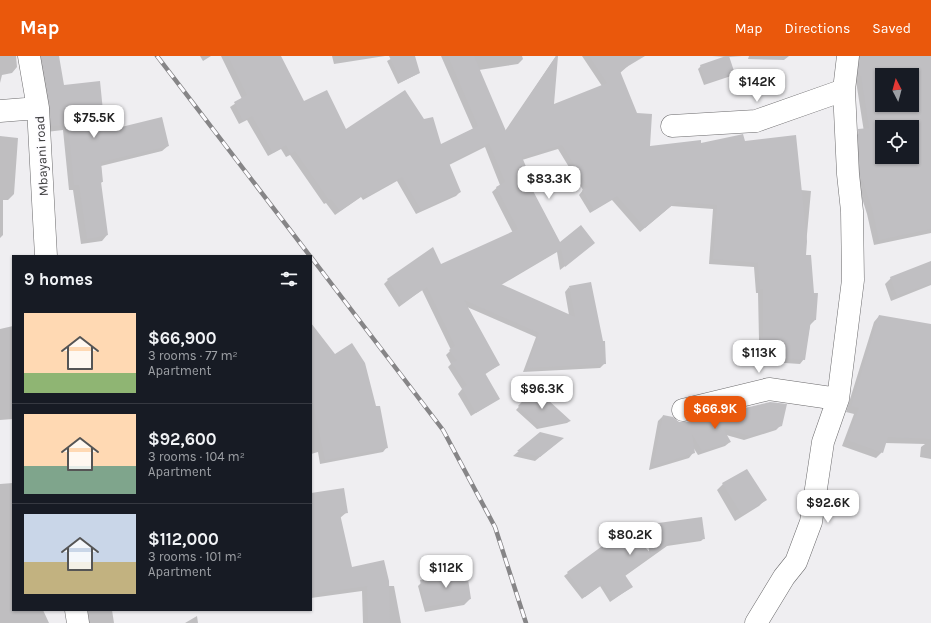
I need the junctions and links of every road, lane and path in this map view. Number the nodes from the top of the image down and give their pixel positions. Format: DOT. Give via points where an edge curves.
graph roads {
  1 [pos="29,56"];
  2 [pos="848,56"];
  3 [pos="844,90"];
  4 [pos="38,108"];
  5 [pos="0,111"];
  6 [pos="672,126"];
  7 [pos="46,255"];
  8 [pos="838,399"];
  9 [pos="684,410"];
  10 [pos="76,611"];
  11 [pos="78,623"];
  12 [pos="756,623"];
  1 -- 4 [label="street, Mbayani road"];
  2 -- 3 [label="street"];
  3 -- 6 [label="street" via="756,121"];
  3 -- 8 [label="street" via="852,210 853,280"];
  4 -- 5 [label="street"];
  4 -- 7 [label="street, Mbayani road"];
  8 -- 9 [label="street" via="768,389"];
  8 -- 12 [label="street" via="823,442 811,522 796,562"];
  10 -- 11 [label="street"];
}
